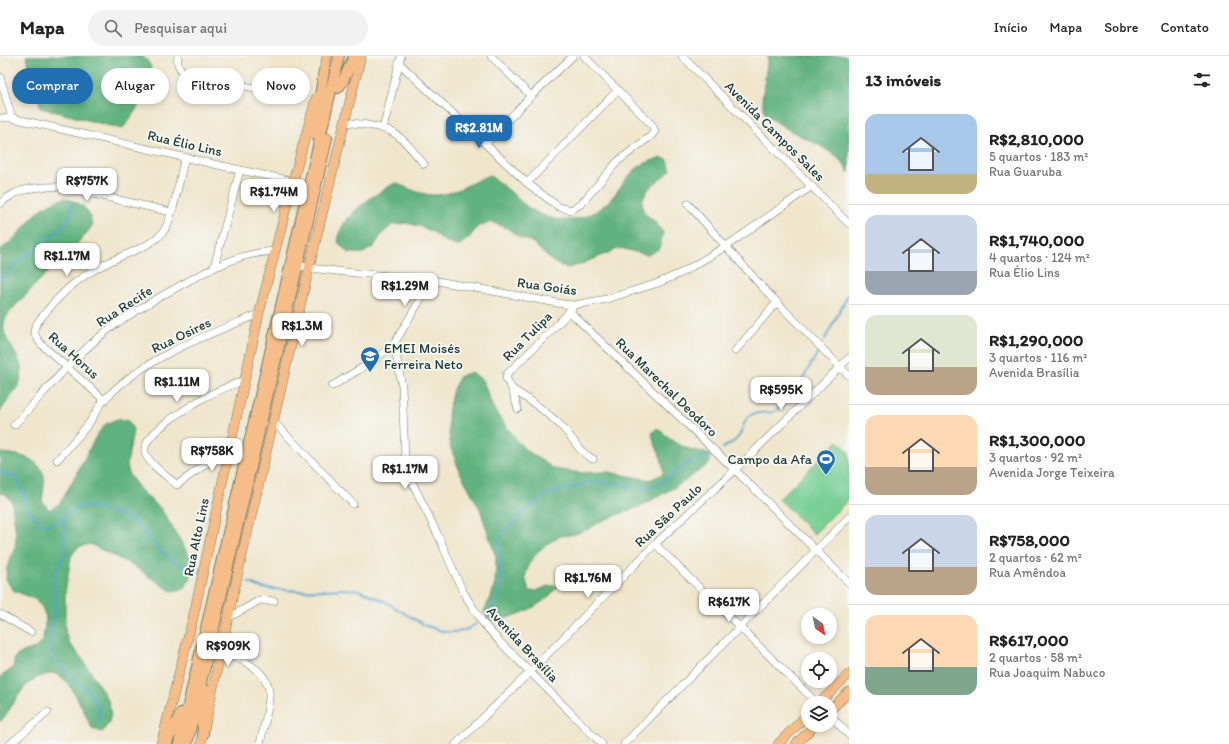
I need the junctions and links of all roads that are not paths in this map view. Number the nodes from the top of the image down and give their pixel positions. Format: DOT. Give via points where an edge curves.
graph roads {
  1 [pos="178,56"];
  2 [pos="327,56"];
  3 [pos="339,56"];
  4 [pos="346,56"];
  5 [pos="354,56"];
  6 [pos="361,56"];
  7 [pos="491,56"];
  8 [pos="573,56"];
  9 [pos="584,56"];
  10 [pos="682,56"];
  11 [pos="400,60"];
  12 [pos="324,71"];
  13 [pos="0,77"];
  14 [pos="252,88"];
  15 [pos="338,88"];
  16 [pos="618,90"];
  17 [pos="531,96"];
  18 [pos="0,118"];
  19 [pos="12,118"];
  20 [pos="345,122"];
  21 [pos="383,129"];
  22 [pos="486,143"];
  23 [pos="185,157"];
  24 [pos="424,164"];
  25 [pos="240,170"];
  26 [pos="311,174"];
  27 [pos="293,181"];
  28 [pos="528,183"];
  29 [pos="812,186"];
  30 [pos="0,204"];
  31 [pos="688,204"];
  32 [pos="171,212"];
  33 [pos="849,224"];
  34 [pos="725,247"];
  35 [pos="275,251"];
  36 [pos="298,265"];
  37 [pos="214,267"];
  38 [pos="309,268"];
  39 [pos="432,280"];
  40 [pos="777,302"];
  41 [pos="572,308"];
  42 [pos="259,314"];
  43 [pos="394,344"];
  44 [pos="735,351"];
  45 [pos="849,358"];
  46 [pos="840,367"];
  47 [pos="67,368"];
  48 [pos="849,376"];
  49 [pos="244,380"];
  50 [pos="332,386"];
  51 [pos="512,389"];
  52 [pos="104,400"];
  53 [pos="518,409"];
  54 [pos="274,422"];
  55 [pos="14,425"];
  56 [pos="231,441"];
  57 [pos="593,459"];
  58 [pos="57,460"];
  59 [pos="735,470"];
  60 [pos="353,504"];
  61 [pos="849,517"];
  62 [pos="655,544"];
  63 [pos="816,549"];
  64 [pos="849,583"];
  65 [pos="274,601"];
  66 [pos="0,614"];
  67 [pos="228,618"];
  68 [pos="740,626"];
  69 [pos="31,632"];
  70 [pos="210,643"];
  71 [pos="221,651"];
  72 [pos="530,672"];
  73 [pos="849,674"];
  74 [pos="849,692"];
  75 [pos="811,696"];
  76 [pos="825,696"];
  77 [pos="189,699"];
  78 [pos="837,703"];
  79 [pos="48,712"];
  80 [pos="801,721"];
  81 [pos="837,723"];
  82 [pos="808,732"];
  83 [pos="849,735"];
  84 [pos="202,739"];
  85 [pos="10,744"];
  86 [pos="161,744"];
  87 [pos="166,744"];
  88 [pos="179,744"];
  89 [pos="187,744"];
  90 [pos="260,744"];
  91 [pos="456,744"];
  92 [pos="602,744"];
  93 [pos="624,744"];
  94 [pos="778,744"];
  95 [pos="796,744"];
  1 -- 14 [label="street" via="181,70 189,74"];
  2 -- 12 [label="main road"];
  3 -- 26 [label="highway"];
  4 -- 15 [label="highway"];
  5 -- 15 [label="highway"];
  6 -- 20 [label="main road"];
  7 -- 17 [label="street"];
  8 -- 17 [label="street"];
  9 -- 16 [label="street"];
  10 -- 29 [label="street, Avenida Campos Sales"];
  11 -- 21 [label="street"];
  11 -- 22 [label="street"];
  12 -- 26 [label="highway" via="310,160"];
  12 -- 27 [label="main road"];
  13 -- 19 [label="street"];
  15 -- 36 [label="highway"];
  16 -- 28 [label="street"];
  16 -- 28 [label="street" via="654,129 651,136 615,164 581,204 571,210 560,207"];
  17 -- 22 [label="street"];
  18 -- 19 [label="street, Rua Élio Lins"];
  19 -- 23 [label="street, Rua Élio Lins"];
  20 -- 21 [label="street"];
  20 -- 38 [label="main road"];
  21 -- 24 [label="street" via="400,138"];
  22 -- 28 [label="street"];
  23 -- 25 [label="street, Rua Élio Lins"];
  23 -- 32 [label="street, Rua Horus"];
  25 -- 27 [label="street, Rua Élio Lins"];
  25 -- 37 [label="street"];
  26 -- 77 [label="highway"];
  27 -- 35 [label="main road"];
  29 -- 33 [label="street, Avenida Campos Sales"];
  29 -- 34 [label="street, Rua Goiás"];
  30 -- 32 [label="street" via="13,194 46,186 63,187"];
  31 -- 34 [label="street"];
  32 -- 47 [label="street, Rua Horus" via="166,227 155,239 84,276 56,300 37,324 34,330 35,337"];
  34 -- 40 [label="street"];
  34 -- 41 [label="street, Rua Goiás" via="681,273 658,283"];
  35 -- 37 [label="street, Rua Recife" via="256,253"];
  35 -- 42 [label="main road, Rua Alto Lins"];
  36 -- 38 [label="street, Rua Goiás"];
  36 -- 70 [label="highway"];
  37 -- 47 [label="street, Rua Recife" via="119,321"];
  38 -- 39 [label="street, Rua Goiás"];
  38 -- 54 [label="main road"];
  39 -- 41 [label="street, Rua Goiás"];
  39 -- 43 [label="street"];
  40 -- 44 [label="street"];
  40 -- 46 [label="street"];
  41 -- 51 [label="street, Rua Tulipa" via="507,374 506,378"];
  41 -- 59 [label="street, Rua Marechal Deodoro"];
  42 -- 49 [label="main road, Rua Alto Lins"];
  42 -- 52 [label="street, Rua Osires" via="198,339 148,365 128,378"];
  43 -- 50 [label="street" via="373,361"];
  43 -- 72 [label="street, Avenida Brasília" via="402,386 407,466 412,482 463,592 481,620"];
  45 -- 46 [label="street, Rua São Paulo"];
  46 -- 48 [label="street"];
  46 -- 59 [label="street, Rua São Paulo"];
  47 -- 52 [label="street, Rua Horus"];
  47 -- 55 [label="street, Rua Recife"];
  49 -- 56 [label="main road, Rua Alto Lins"];
  49 -- 56 [label="street" via="208,396 174,417 148,439 144,450 148,459 176,485 221,453"];
  51 -- 53 [label="street, Rua Tulipa"];
  51 -- 57 [label="street" via="560,425 584,454"];
  52 -- 58 [label="street, Rua Osires" via="77,439"];
  54 -- 60 [label="street"];
  54 -- 67 [label="main road"];
  56 -- 86 [label="main road, Rua Alto Lins" via="193,618"];
  59 -- 62 [label="street, Rua São Paulo"];
  59 -- 63 [label="street, Rua Marechal Deodoro"];
  61 -- 63 [label="street"];
  62 -- 68 [label="street"];
  62 -- 72 [label="street, Rua São Paulo"];
  63 -- 64 [label="street, Rua Marechal Deodoro"];
  63 -- 68 [label="street"];
  65 -- 67 [label="street" via="260,600"];
  66 -- 69 [label="street"];
  67 -- 71 [label="main road"];
  68 -- 75 [label="street"];
  68 -- 93 [label="street"];
  70 -- 84 [label="highway"];
  70 -- 89 [label="highway"];
  71 -- 84 [label="main road"];
  71 -- 90 [label="street" via="252,666 267,684 269,698"];
  72 -- 91 [label="street, Rua São Paulo"];
  72 -- 92 [label="street, Avenida Brasília"];
  73 -- 76 [label="main road"];
  74 -- 78 [label="main road"];
  77 -- 87 [label="highway"];
  77 -- 88 [label="highway"];
  79 -- 85 [label="street"];
  80 -- 94 [label="main road"];
  81 -- 83 [label="street"];
  82 -- 95 [label="main road"];
}
